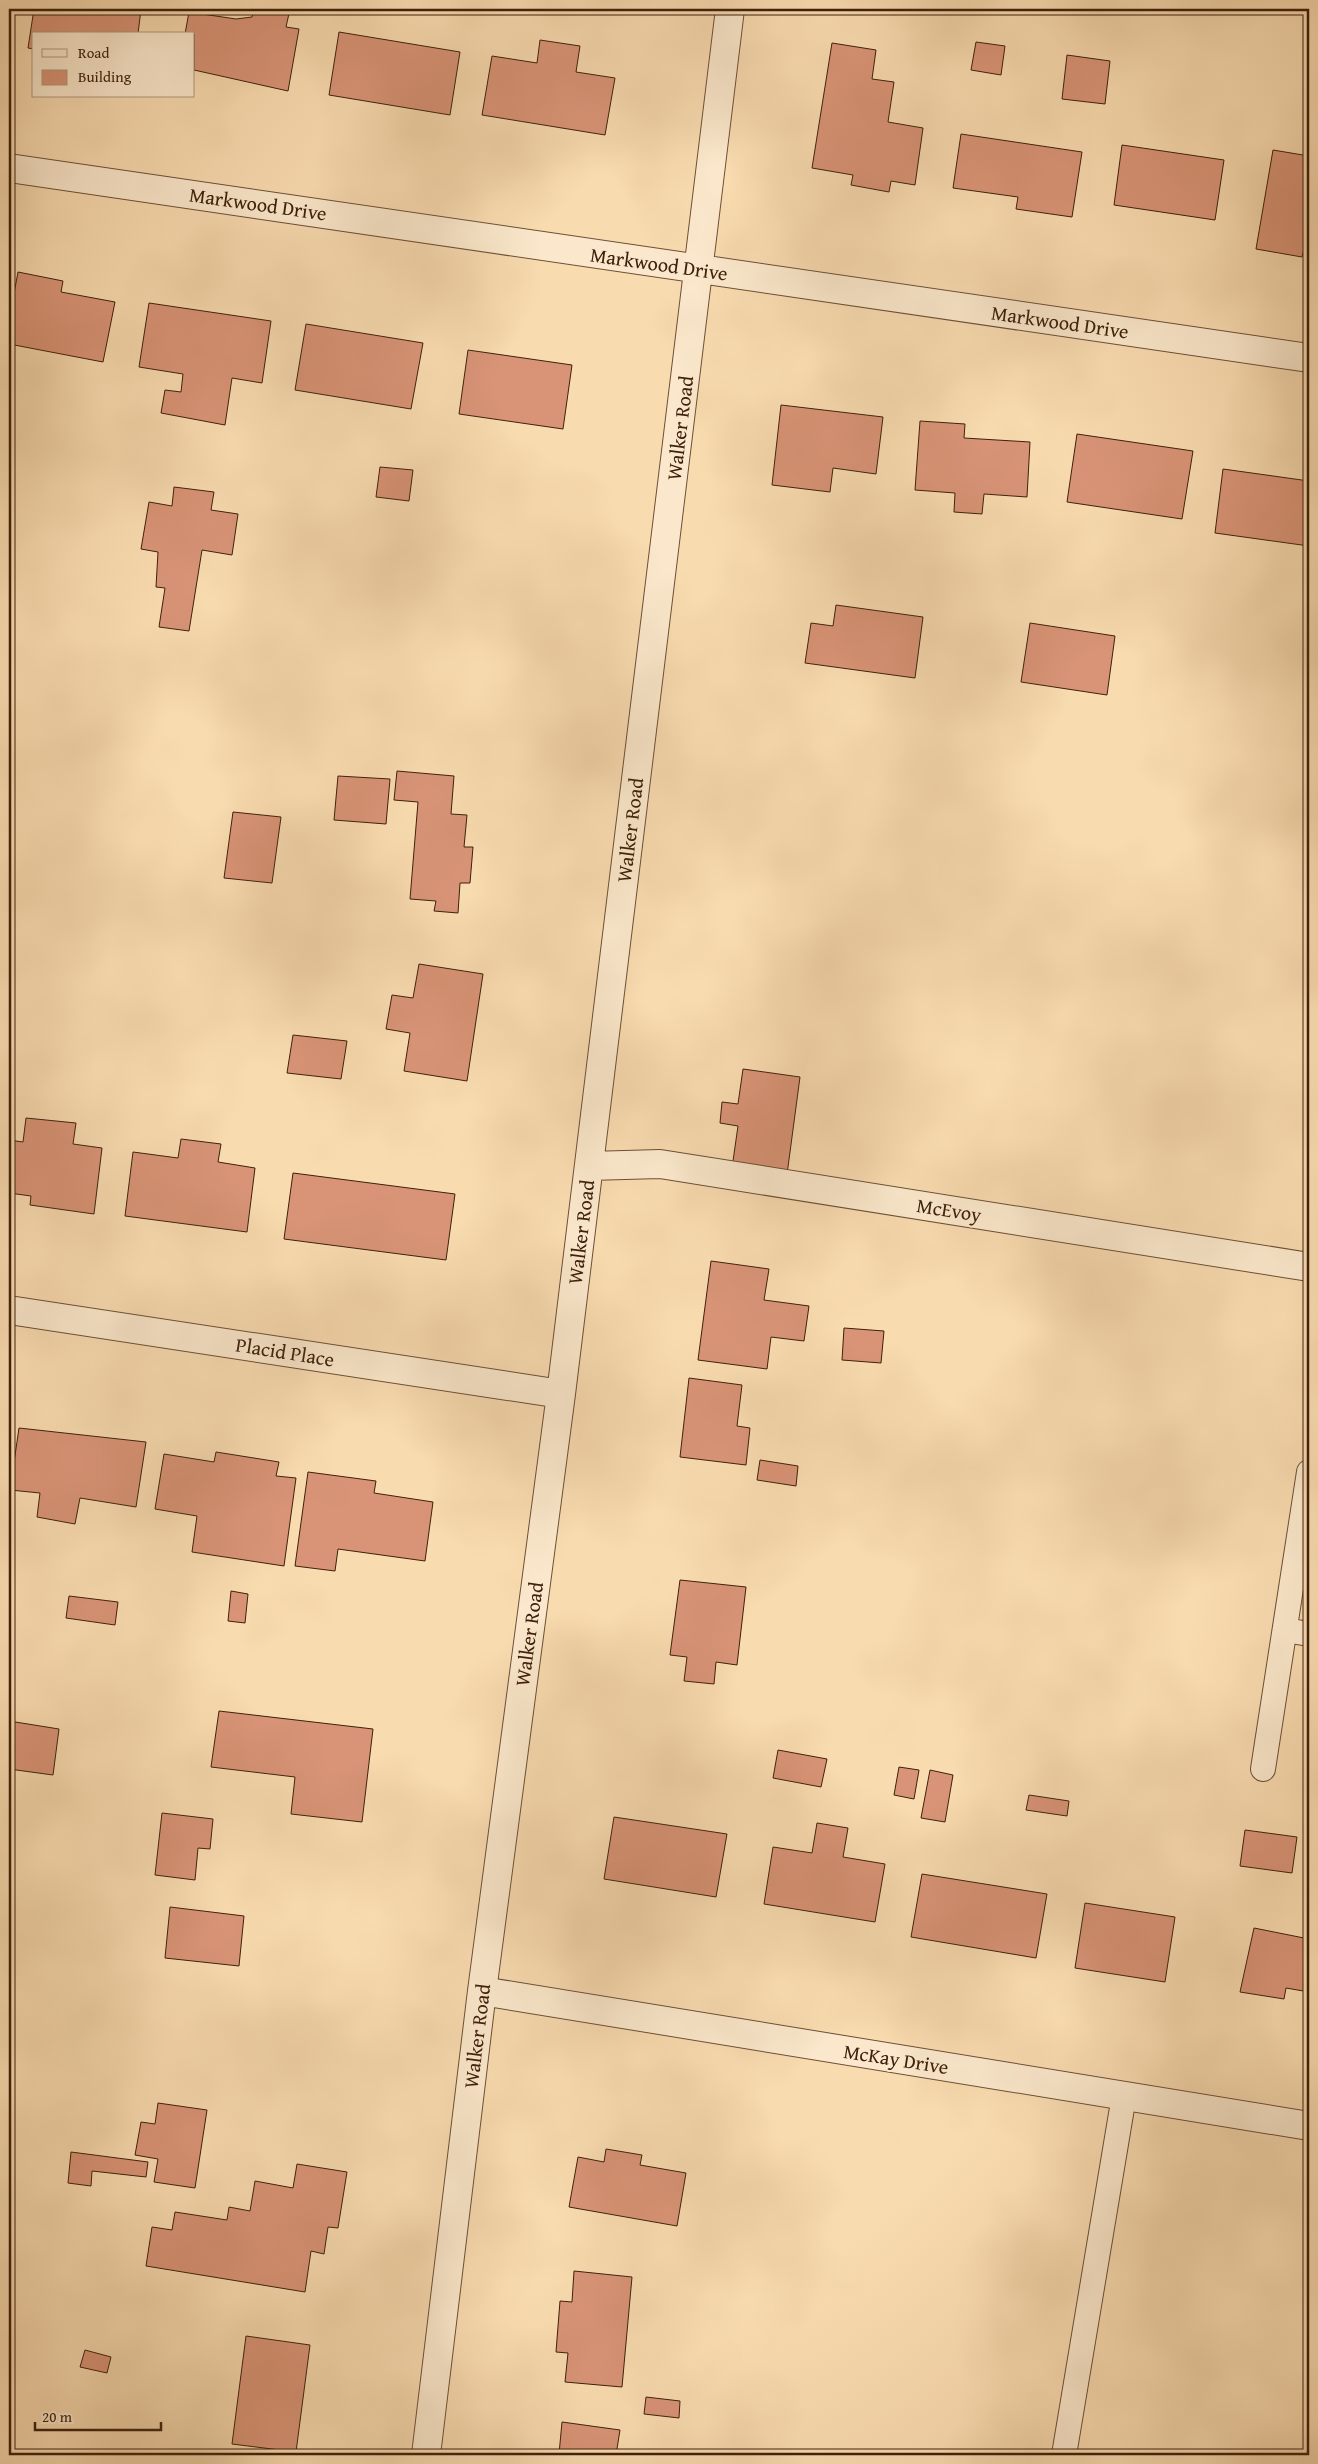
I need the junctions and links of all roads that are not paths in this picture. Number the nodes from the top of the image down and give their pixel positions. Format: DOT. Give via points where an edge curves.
graph roads {
  1 [pos="730,9"];
  2 [pos="9,168"];
  3 [pos="699,270"];
  4 [pos="1309,358"];
  5 [pos="589,1166"];
  6 [pos="1309,1267"];
  7 [pos="9,1310"];
  8 [pos="561,1394"];
  9 [pos="1309,1472"];
  10 [pos="1285,1630"];
  11 [pos="1309,1634"];
  12 [pos="1264,1769"];
  13 [pos="482,1991"];
  14 [pos="1124,2096"];
  15 [pos="1309,2126"];
  16 [pos="426,2455"];
  17 [pos="1064,2455"];
  1 -- 3 [label="street, Walker Road"];
  2 -- 3 [label="street, Markwood Drive"];
  3 -- 4 [label="street, Markwood Drive"];
  3 -- 5 [label="street, Walker Road"];
  5 -- 6 [label="street, McEvoy" via="660,1164"];
  5 -- 8 [label="street, Walker Road"];
  7 -- 8 [label="street, Placid Place"];
  8 -- 13 [label="street, Walker Road"];
  9 -- 10 [label="lane"];
  10 -- 11 [label="lane"];
  10 -- 12 [label="lane"];
  13 -- 14 [label="street, McKay Drive"];
  13 -- 16 [label="street, Walker Road"];
  14 -- 15 [label="street, McKay Drive"];
  14 -- 17 [label="lane"];
}
